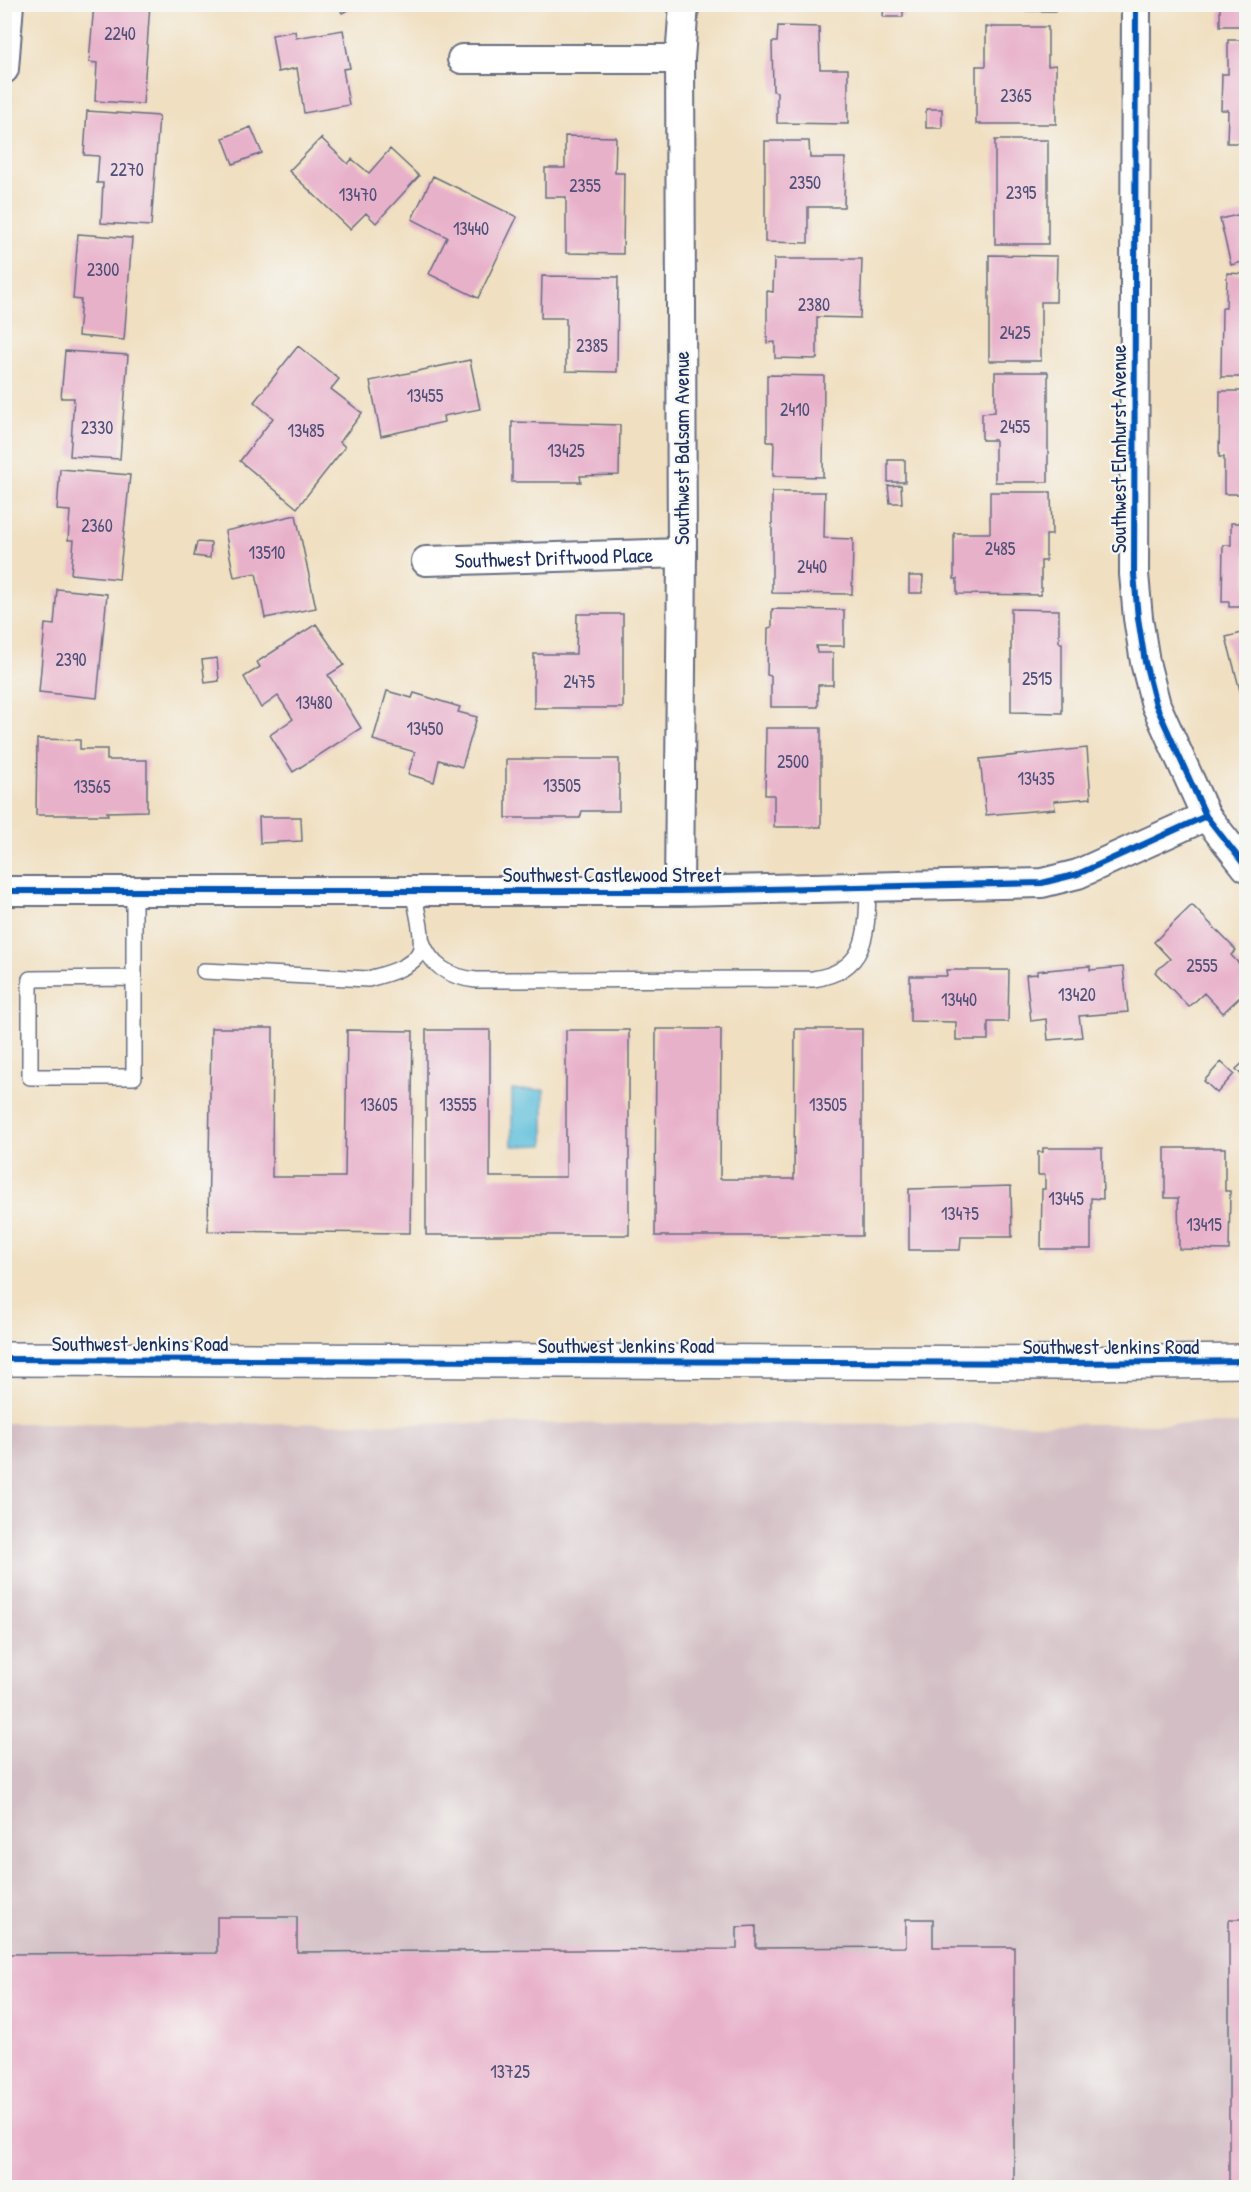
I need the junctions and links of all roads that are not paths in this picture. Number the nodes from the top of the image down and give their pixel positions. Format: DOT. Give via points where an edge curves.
graph roads {
  1 [pos="9,4"];
  2 [pos="684,4"];
  3 [pos="1136,4"];
  4 [pos="462,59"];
  5 [pos="680,59"];
  6 [pos="4,69"];
  7 [pos="682,553"];
  8 [pos="426,561"];
  9 [pos="1206,816"];
  10 [pos="1246,867"];
  11 [pos="868,886"];
  12 [pos="413,890"];
  13 [pos="4,891"];
  14 [pos="135,891"];
  15 [pos="679,891"];
  16 [pos="421,939"];
  17 [pos="204,971"];
  18 [pos="134,978"];
  19 [pos="4,1359"];
  20 [pos="1246,1361"];
  1 -- 6 [label="street"];
  2 -- 5 [label="street, Southwest Balsam Avenue"];
  3 -- 9 [label="street, Southwest Elmhurst Avenue" via="1137,618 1156,705"];
  4 -- 5 [label="street"];
  5 -- 7 [label="street, Southwest Balsam Avenue"];
  7 -- 8 [label="street, Southwest Driftwood Place"];
  7 -- 15 [label="street, Southwest Balsam Avenue"];
  9 -- 10 [label="street, Southwest Elmhurst Avenue"];
  9 -- 11 [label="street, Southwest Castlewood Street" via="1078,874 1042,883"];
  11 -- 15 [label="street, Southwest Castlewood Street"];
  11 -- 16 [label="lane" via="867,918 857,956 830,977 476,980 447,973 433,962"];
  12 -- 14 [label="street, Southwest Castlewood Street"];
  12 -- 15 [label="street, Southwest Castlewood Street"];
  12 -- 16 [label="lane"];
  13 -- 14 [label="street, Southwest Castlewood Street"];
  14 -- 18 [label="lane"];
  16 -- 17 [label="lane" via="420,951 411,962 368,979"];
  18 -- 18 [label="lane" via="135,1077 30,1077 30,979"];
  19 -- 20 [label="main road, Southwest Jenkins Road"];
}
